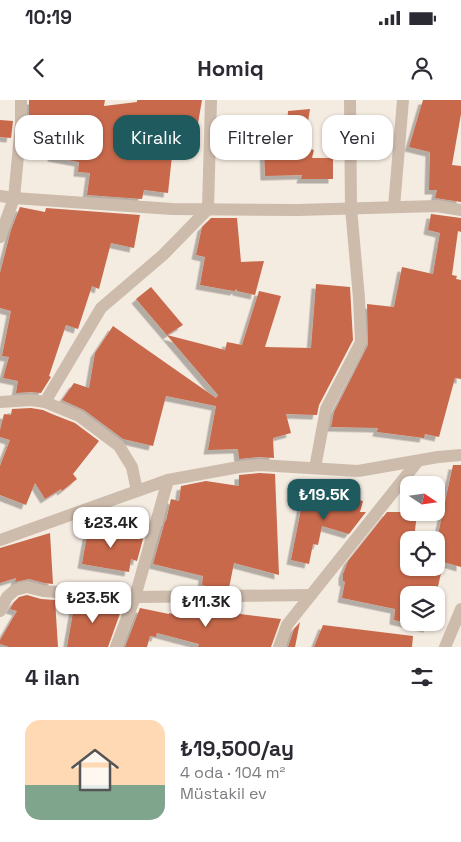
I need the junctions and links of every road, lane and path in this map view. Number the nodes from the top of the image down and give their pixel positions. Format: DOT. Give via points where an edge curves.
graph roads {
  1 [pos="21,100"];
  2 [pos="211,100"];
  3 [pos="350,100"];
  4 [pos="404,100"];
  5 [pos="0,196"];
  6 [pos="14,198"];
  7 [pos="394,207"];
  8 [pos="351,208"];
  9 [pos="208,209"];
  10 [pos="461,210"];
  11 [pos="0,237"];
  12 [pos="0,402"];
  13 [pos="45,402"];
  14 [pos="461,455"];
  15 [pos="418,461"];
  16 [pos="316,468"];
  17 [pos="168,480"];
  18 [pos="137,492"];
  19 [pos="0,540"];
  20 [pos="311,595"];
  21 [pos="135,597"];
  22 [pos="0,611"];
  23 [pos="460,612"];
  24 [pos="116,647"];
  25 [pos="279,647"];
  26 [pos="445,647"];
  1 -- 6 [label="street"];
  2 -- 9 [label="street"];
  3 -- 8 [label="street"];
  4 -- 7 [label="street"];
  5 -- 6 [label="street"];
  6 -- 9 [label="street"];
  6 -- 11 [label="street"];
  7 -- 8 [label="street"];
  7 -- 10 [label="street" via="437,206"];
  8 -- 9 [label="street"];
  8 -- 16 [label="street" via="361,342 326,409"];
  9 -- 13 [label="street" via="163,255 101,308"];
  12 -- 13 [label="street"];
  13 -- 18 [label="street" via="79,416 119,446 132,467"];
  14 -- 15 [label="street"];
  15 -- 16 [label="street" via="358,472"];
  15 -- 20 [label="street"];
  16 -- 17 [label="street" via="260,465"];
  17 -- 18 [label="street"];
  17 -- 21 [label="street"];
  18 -- 19 [label="street"];
  20 -- 21 [label="street"];
  20 -- 25 [label="street" via="287,625"];
  21 -- 22 [label="street" via="43,591 27,587 15,590 7,597"];
  21 -- 24 [label="street"];
  23 -- 26 [label="street"];
}
